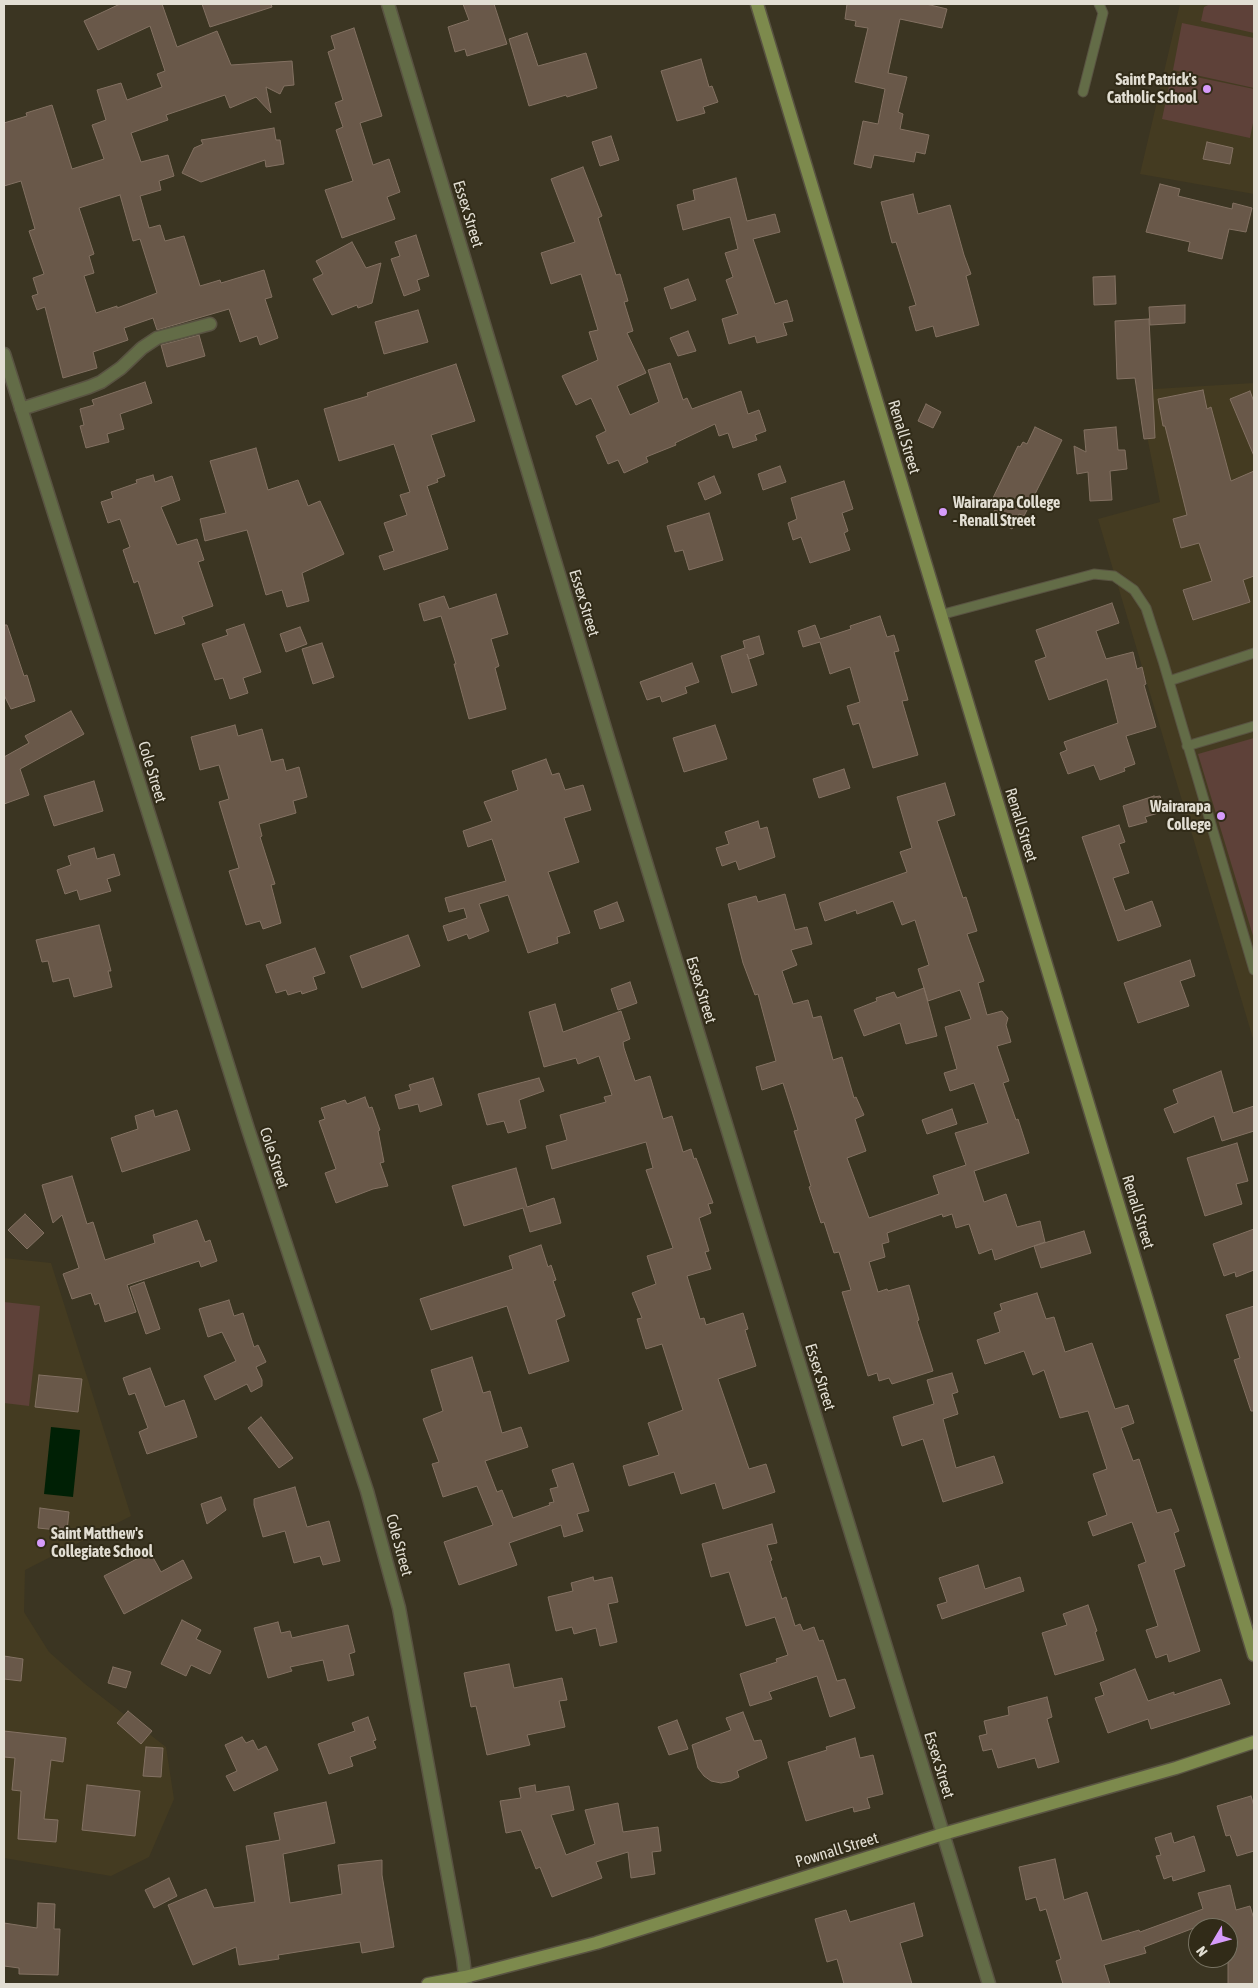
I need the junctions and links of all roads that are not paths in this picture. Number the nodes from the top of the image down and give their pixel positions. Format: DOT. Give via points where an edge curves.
graph roads {
  1 [pos="388,4"];
  2 [pos="757,4"];
  3 [pos="1099,4"];
  4 [pos="1083,92"];
  5 [pos="210,324"];
  6 [pos="4,354"];
  7 [pos="8,386"];
  8 [pos="21,409"];
  9 [pos="940,615"];
  10 [pos="1254,653"];
  11 [pos="1169,681"];
  12 [pos="1254,726"];
  13 [pos="1187,746"];
  14 [pos="1254,970"];
  15 [pos="1254,1655"];
  16 [pos="1254,1742"];
  17 [pos="943,1834"];
  18 [pos="466,1980"];
  19 [pos="428,1984"];
  20 [pos="988,1984"];
  1 -- 17 [label="street, Essex Street" via="610,746"];
  2 -- 9 [label="street, Renall Street"];
  3 -- 4 [label="lane" via="1103,13"];
  5 -- 8 [label="street" via="157,338 101,382"];
  6 -- 7 [label="street, Cole Street"];
  7 -- 8 [label="street, Cole Street"];
  8 -- 18 [label="street, Cole Street" via="245,1120 367,1491 399,1608"];
  9 -- 11 [label="lane" via="1088,575 1114,576 1134,590 1143,604"];
  9 -- 15 [label="street, Renall Street"];
  10 -- 11 [label="lane"];
  11 -- 13 [label="lane"];
  12 -- 13 [label="lane"];
  13 -- 14 [label="lane"];
  16 -- 17 [label="street, Pownall Street" via="1176,1768"];
  17 -- 18 [label="street, Pownall Street" via="596,1943"];
  17 -- 20 [label="street, Essex Street"];
  18 -- 19 [label="street, Pownall Street"];
}
